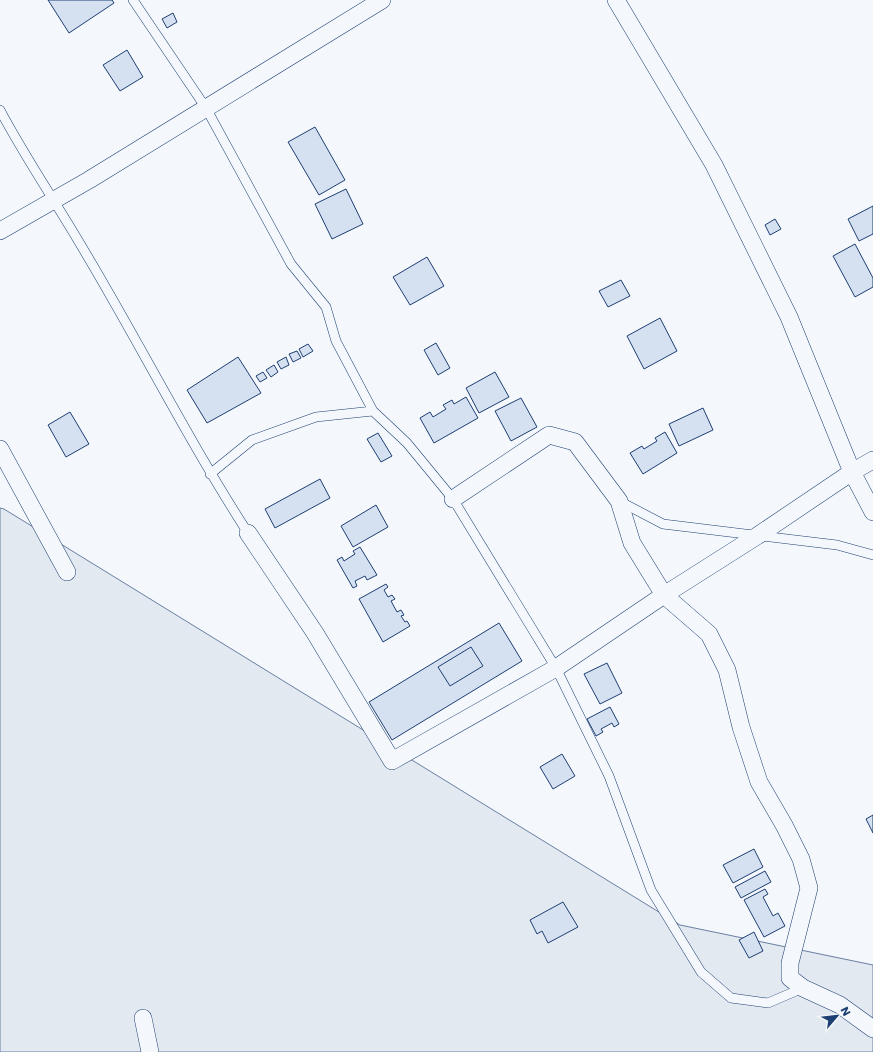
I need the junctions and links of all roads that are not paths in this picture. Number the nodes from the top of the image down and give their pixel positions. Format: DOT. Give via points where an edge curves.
graph roads {
  1 [pos="133,0"];
  2 [pos="382,0"];
  3 [pos="616,0"];
  4 [pos="206,108"];
  5 [pos="0,110"];
  6 [pos="53,200"];
  7 [pos="0,231"];
  8 [pos="373,410"];
  9 [pos="0,449"];
  10 [pos="873,460"];
  11 [pos="852,472"];
  12 [pos="210,474"];
  13 [pos="453,499"];
  14 [pos="619,501"];
  15 [pos="873,512"];
  16 [pos="248,533"];
  17 [pos="757,536"];
  18 [pos="873,555"];
  19 [pos="67,572"];
  20 [pos="664,595"];
  21 [pos="556,668"];
  22 [pos="803,988"];
  23 [pos="143,1018"];
  24 [pos="873,1028"];
  25 [pos="150,1052"];
  1 -- 4 [label="lane"];
  2 -- 4 [label="street"];
  3 -- 11 [label="street" via="714,165 789,317"];
  4 -- 6 [label="street"];
  4 -- 8 [label="lane" via="292,264 326,307 336,341"];
  5 -- 6 [label="lane"];
  6 -- 7 [label="street"];
  6 -- 12 [label="lane"];
  8 -- 12 [label="lane" via="316,417 252,440"];
  8 -- 13 [label="lane" via="407,444"];
  9 -- 19 [label="street"];
  10 -- 11 [label="street"];
  11 -- 15 [label="street"];
  11 -- 17 [label="street"];
  12 -- 16 [label="lane"];
  13 -- 14 [label="street" via="549,435 575,442"];
  13 -- 21 [label="lane"];
  14 -- 17 [label="lane" via="663,524"];
  14 -- 20 [label="street" via="632,543"];
  16 -- 21 [label="street" via="315,633 392,761"];
  17 -- 18 [label="lane" via="837,545"];
  17 -- 20 [label="street"];
  20 -- 21 [label="street"];
  20 -- 22 [label="street" via="709,634 727,670 758,782 801,859 809,888 790,963 790,978"];
  21 -- 22 [label="lane" via="609,776 651,890 701,972 731,998 768,1003"];
  22 -- 24 [label="street" via="840,1005"];
  23 -- 25 [label="street"];
}
